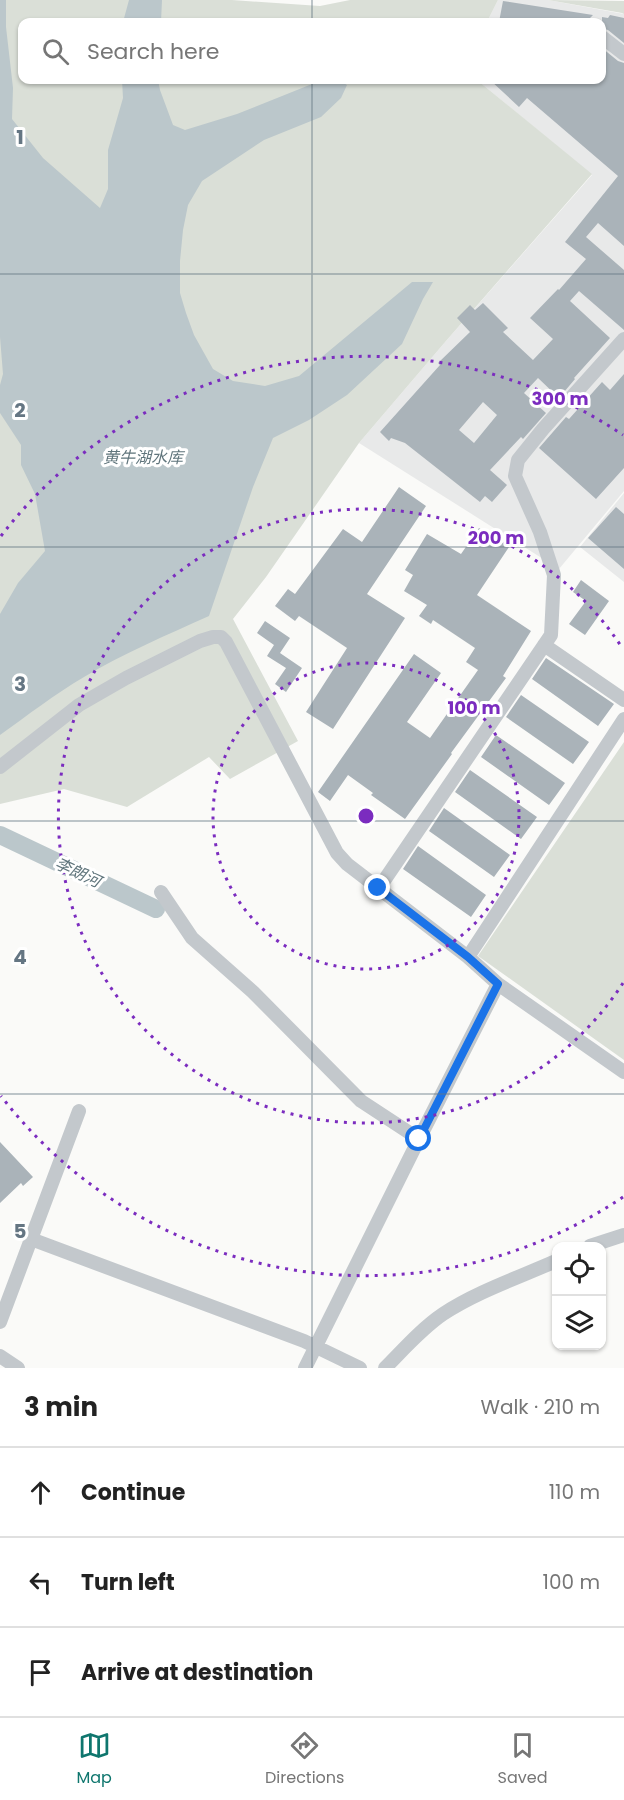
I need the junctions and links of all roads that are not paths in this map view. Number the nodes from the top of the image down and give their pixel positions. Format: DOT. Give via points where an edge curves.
graph roads {
  1 [pos="606,40"];
  2 [pos="624,54"];
  3 [pos="624,339"];
  4 [pos="544,645"];
  5 [pos="624,700"];
  6 [pos="624,719"];
  7 [pos="0,766"];
  8 [pos="378,888"];
  9 [pos="161,892"];
  10 [pos="468,957"];
  11 [pos="498,984"];
  12 [pos="624,1072"];
  13 [pos="79,1111"];
  14 [pos="419,1139"];
  15 [pos="624,1235"];
  16 [pos="31,1239"];
  17 [pos="602,1242"];
  18 [pos="552,1263"];
  19 [pos="0,1322"];
  20 [pos="317,1347"];
  21 [pos="0,1356"];
  22 [pos="18,1368"];
  23 [pos="305,1368"];
  24 [pos="360,1368"];
  25 [pos="385,1368"];
  1 -- 2 [label="street"];
  3 -- 4 [label="street" via="518,460 515,476 554,575 551,635"];
  4 -- 5 [label="street"];
  4 -- 8 [label="street"];
  6 -- 10 [label="street"];
  7 -- 8 [label="street" via="79,705 200,641 220,637 337,853"];
  8 -- 10 [label="street"];
  9 -- 14 [label="street" via="192,938 253,992 361,1101"];
  10 -- 11 [label="street"];
  11 -- 12 [label="street"];
  11 -- 14 [label="street"];
  13 -- 16 [label="street"];
  14 -- 20 [label="street"];
  15 -- 17 [label="street"];
  16 -- 19 [label="street"];
  16 -- 20 [label="street"];
  18 -- 25 [label="street" via="443,1315"];
  20 -- 23 [label="street"];
  20 -- 24 [label="street"];
  21 -- 22 [label="street"];
}
